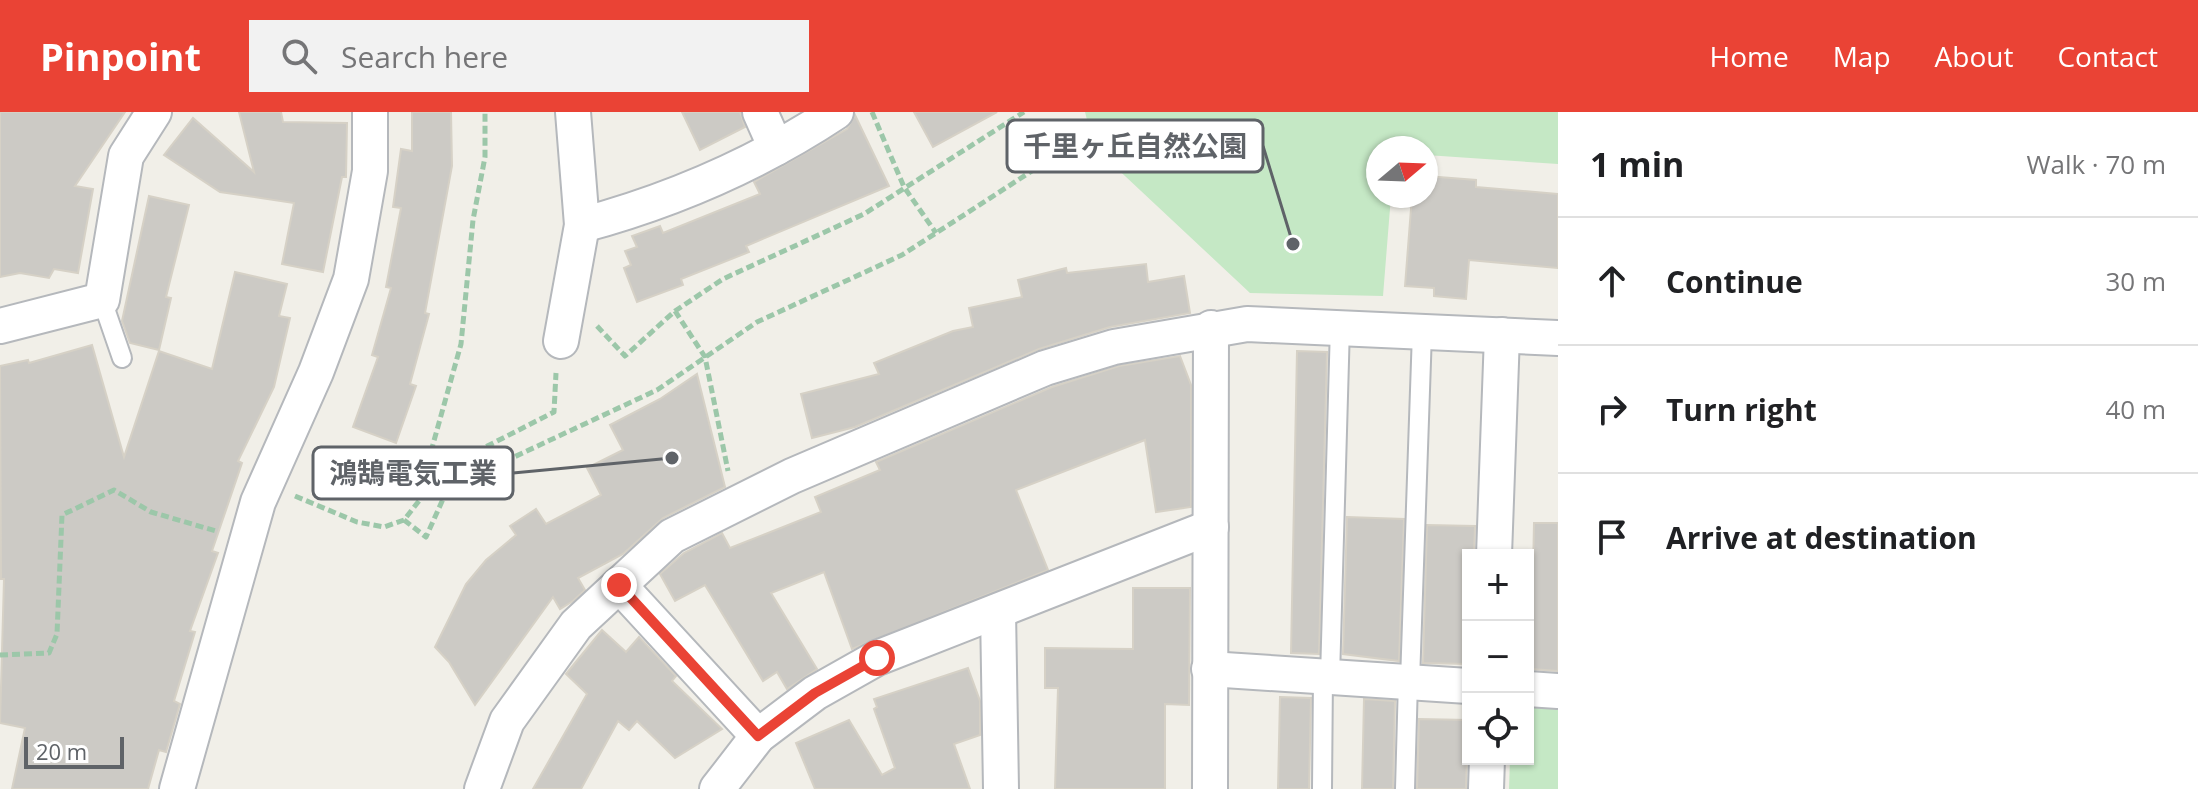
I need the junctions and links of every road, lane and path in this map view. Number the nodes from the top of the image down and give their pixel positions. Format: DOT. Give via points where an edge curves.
graph roads {
  1 [pos="154,112"];
  2 [pos="370,112"];
  3 [pos="485,112"];
  4 [pos="573,112"];
  5 [pos="760,112"];
  6 [pos="836,112"];
  7 [pos="872,112"];
  8 [pos="1024,112"];
  9 [pos="1069,147"];
  10 [pos="776,148"];
  11 [pos="904,187"];
  12 [pos="582,225"];
  13 [pos="936,233"];
  14 [pos="571,299"];
  15 [pos="102,300"];
  16 [pos="675,311"];
  17 [pos="0,326"];
  18 [pos="1340,326"];
  19 [pos="1211,328"];
  20 [pos="1422,332"];
  21 [pos="1502,335"];
  22 [pos="1558,338"];
  23 [pos="561,341"];
  24 [pos="705,357"];
  25 [pos="122,358"];
  26 [pos="552,393"];
  27 [pos="430,455"];
  28 [pos="265,483"];
  29 [pos="734,503"];
  30 [pos="404,520"];
  31 [pos="1211,527"];
  32 [pos="246,540"];
  33 [pos="1494,549"];
  34 [pos="619,585"];
  35 [pos="998,611"];
  36 [pos="0,655"];
  37 [pos="1209,669"];
  38 [pos="1326,677"];
  39 [pos="1409,681"];
  40 [pos="1462,685"];
  41 [pos="1534,689"];
  42 [pos="1558,691"];
  43 [pos="758,736"];
  44 [pos="1487,765"];
  45 [pos="177,789"];
  46 [pos="482,789"];
  47 [pos="717,789"];
  48 [pos="1001,789"];
  49 [pos="1210,789"];
  50 [pos="1322,789"];
  51 [pos="1405,789"];
  52 [pos="1486,789"];
  1 -- 15 [label="street" via="126,156"];
  2 -- 28 [label="street" via="370,171 351,279"];
  3 -- 27 [label="path" via="485,157 461,344"];
  4 -- 12 [label="street"];
  5 -- 10 [label="street"];
  6 -- 10 [label="street"];
  7 -- 11 [label="path"];
  8 -- 11 [label="path"];
  9 -- 13 [label="path"];
  10 -- 12 [label="street" via="645,208"];
  11 -- 13 [label="path"];
  11 -- 16 [label="path" via="864,214 723,279"];
  12 -- 14 [label="street"];
  13 -- 24 [label="path" via="902,255 757,322"];
  14 -- 16 [label="path" via="625,356"];
  14 -- 23 [label="street"];
  15 -- 17 [label="street"];
  15 -- 25 [label="lane"];
  16 -- 24 [label="path"];
  18 -- 19 [label="street"];
  18 -- 20 [label="street"];
  18 -- 38 [label="lane"];
  19 -- 29 [label="street" via="1114,347 1045,368"];
  19 -- 31 [label="street"];
  20 -- 21 [label="street"];
  20 -- 39 [label="lane"];
  21 -- 22 [label="street"];
  21 -- 33 [label="street"];
  24 -- 29 [label="path"];
  24 -- 30 [label="path" via="657,390 448,488 426,537"];
  26 -- 27 [label="path" via="554,412 460,460"];
  27 -- 30 [label="path" via="426,492"];
  28 -- 30 [label="path" via="357,522 384,527"];
  28 -- 32 [label="street"];
  29 -- 34 [label="street" via="672,536"];
  31 -- 35 [label="street"];
  31 -- 37 [label="street"];
  32 -- 36 [label="path" via="151,512 107,491 62,515 58,620 49,653"];
  32 -- 45 [label="street"];
  34 -- 43 [label="street"];
  34 -- 46 [label="street" via="576,625 519,700"];
  35 -- 43 [label="street" via="877,658 815,693"];
  35 -- 48 [label="street"];
  37 -- 38 [label="street"];
  37 -- 49 [label="street"];
  38 -- 39 [label="street"];
  38 -- 50 [label="lane"];
  39 -- 40 [label="street"];
  39 -- 51 [label="lane"];
  41 -- 42 [label="street"];
  43 -- 47 [label="street"];
  44 -- 52 [label="street"];
}
